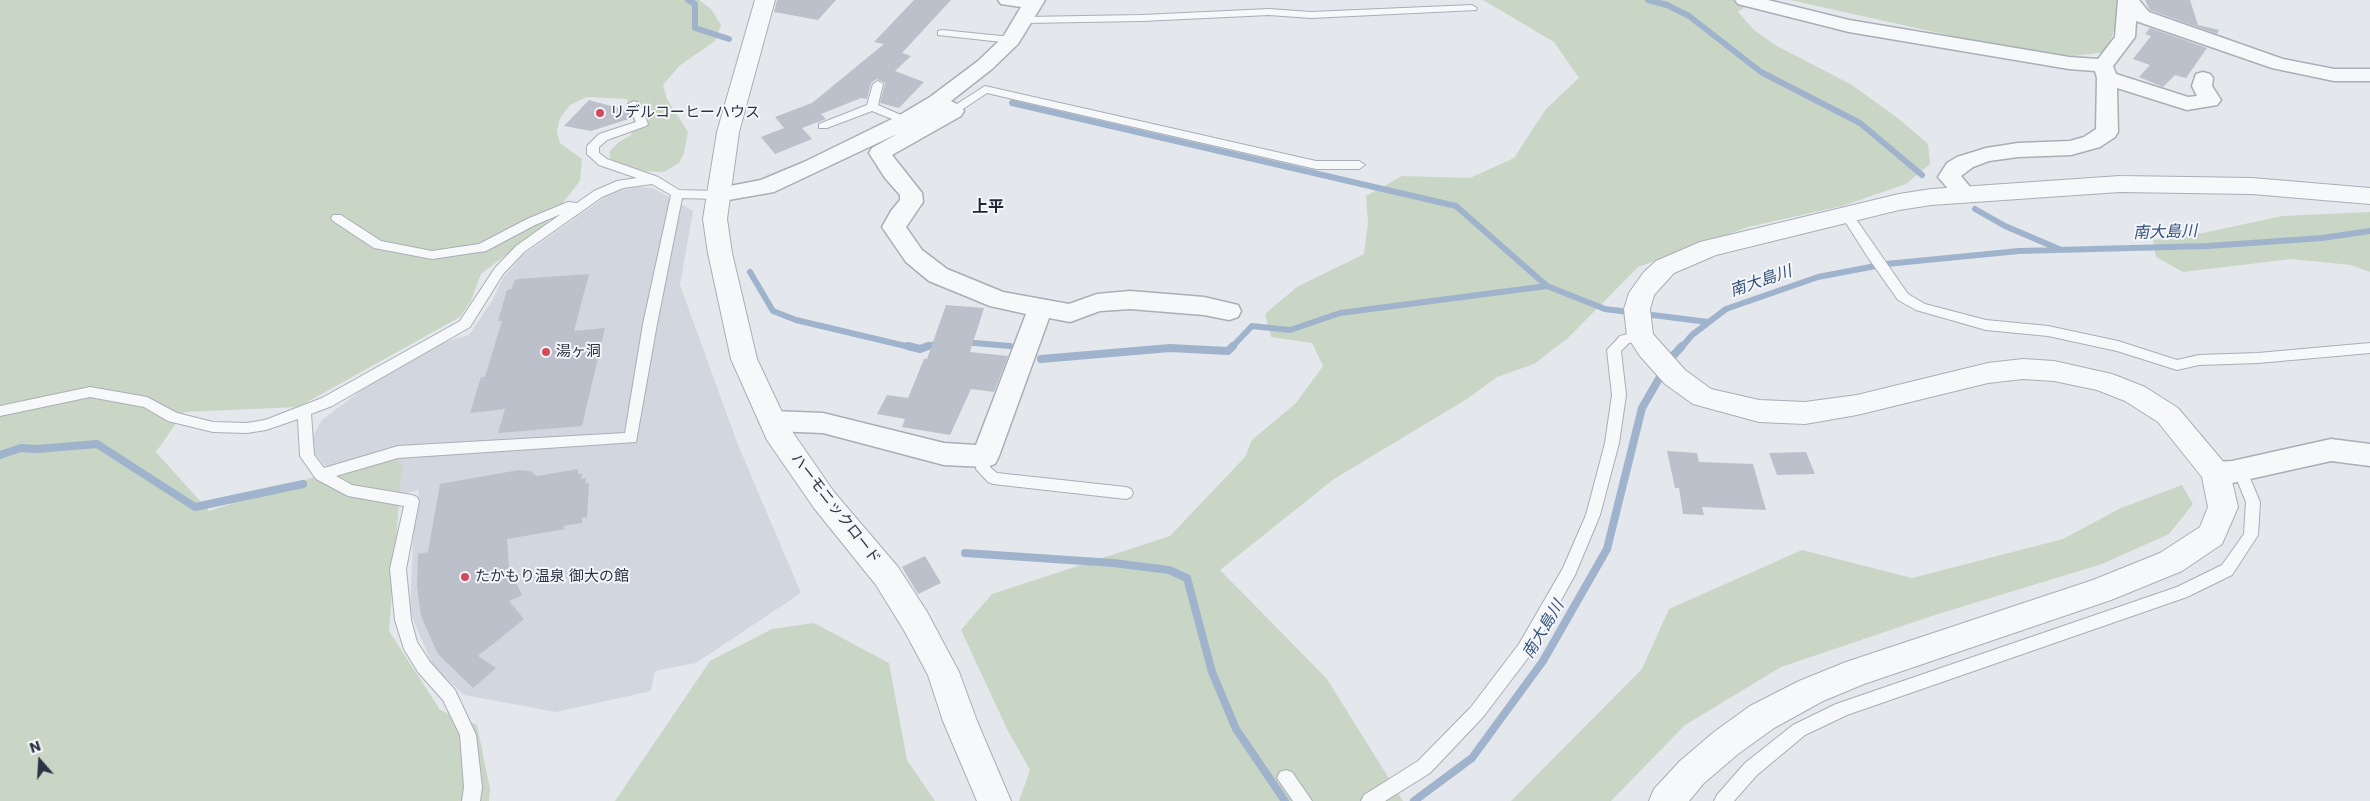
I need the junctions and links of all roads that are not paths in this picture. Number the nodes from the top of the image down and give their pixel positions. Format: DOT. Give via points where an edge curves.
graph roads {
  1 [pos="764,0"];
  2 [pos="1008,0"];
  3 [pos="1269,0"];
  4 [pos="1745,0"];
  5 [pos="2129,0"];
  6 [pos="1444,4"];
  7 [pos="1031,7"];
  8 [pos="1472,8"];
  9 [pos="1269,12"];
  10 [pos="2209,20"];
  11 [pos="942,33"];
  12 [pos="1011,40"];
  13 [pos="2219,47"];
  14 [pos="2105,72"];
  15 [pos="2370,75"];
  16 [pos="2203,78"];
  17 [pos="878,84"];
  18 [pos="634,104"];
  19 [pos="945,106"];
  20 [pos="872,107"];
  21 [pos="906,121"];
  22 [pos="823,126"];
  23 [pos="1359,165"];
  24 [pos="654,180"];
  25 [pos="598,194"];
  26 [pos="677,194"];
  27 [pos="717,194"];
  28 [pos="1965,194"];
  29 [pos="2370,196"];
  30 [pos="1846,215"];
  31 [pos="337,218"];
  32 [pos="1041,307"];
  33 [pos="1229,311"];
  34 [pos="1641,329"];
  35 [pos="2370,348"];
  36 [pos="0,410"];
  37 [pos="304,412"];
  38 [pos="772,421"];
  39 [pos="2370,455"];
  40 [pos="984,456"];
  41 [pos="2228,471"];
  42 [pos="320,475"];
  43 [pos="1126,493"];
  44 [pos="1286,778"];
  45 [pos="471,801"];
  46 [pos="994,801"];
  47 [pos="1303,801"];
  48 [pos="1370,801"];
  49 [pos="1666,801"];
  50 [pos="1723,801"];
  1 -- 27 [label="street, ハーモニックロード" via="728,132"];
  2 -- 7 [label="street"];
  3 -- 9 [label="lane"];
  4 -- 14 [label="street" via="1849,26"];
  5 -- 13 [label="street" via="2142,16"];
  5 -- 14 [label="street" via="2125,37"];
  6 -- 8 [label="lane"];
  6 -- 9 [label="lane" via="1311,15"];
  7 -- 9 [label="lane" via="1142,18"];
  7 -- 12 [label="street"];
  10 -- 13 [label="street"];
  11 -- 12 [label="lane"];
  12 -- 19 [label="street"];
  13 -- 15 [label="street" via="2278,64 2334,75"];
  14 -- 16 [label="street" via="2187,104 2210,100 2202,86"];
  14 -- 28 [label="street" via="2107,132 2092,142 2071,148 2018,150 1965,162 1949,177"];
  17 -- 20 [label="lane"];
  18 -- 24 [label="lane" via="642,124 603,137 593,146 593,154 603,162"];
  19 -- 21 [label="street"];
  19 -- 23 [label="lane" via="984,89 1316,165"];
  19 -- 32 [label="street" via="880,153 911,193 912,202 899,216 894,228 914,256 938,275 999,300"];
  20 -- 21 [label="lane"];
  20 -- 22 [label="lane"];
  21 -- 27 [label="street" via="766,186"];
  24 -- 25 [label="lane" via="621,184"];
  24 -- 26 [label="lane"];
  25 -- 31 [label="lane" via="531,222 482,248 432,255 378,246"];
  25 -- 37 [label="lane" via="520,249 499,271 465,324"];
  26 -- 27 [label="lane"];
  26 -- 42 [label="lane" via="631,438 398,452"];
  27 -- 38 [label="street, ハーモニックロード" via="715,219 720,253 744,359"];
  28 -- 29 [label="street" via="2120,184 2193,184"];
  28 -- 30 [label="street" via="1899,202"];
  30 -- 34 [label="street" via="1709,248 1681,258 1665,267 1642,293"];
  30 -- 35 [label="lane" via="1903,297 1921,307 1986,325 2048,331 2118,346 2177,365 2199,360"];
  32 -- 33 [label="street" via="1070,313 1097,303 1130,300"];
  32 -- 40 [label="street"];
  34 -- 41 [label="street" via="1675,377 1704,397 1759,411 1805,413 1857,405 1988,373 2023,369 2054,371 2102,381 2134,394 2168,415"];
  34 -- 48 [label="lane" via="1614,350 1619,395 1612,443 1593,515 1570,570 1525,649 1477,712 1424,767"];
  36 -- 37 [label="lane" via="90,392 147,402 173,417 213,427 246,428"];
  37 -- 42 [label="lane" via="307,456"];
  38 -- 40 [label="street" via="823,423 944,454"];
  38 -- 46 [label="street, ハーモニックロード" via="824,500 887,576 916,622 943,672 960,722"];
  39 -- 41 [label="street" via="2331,450"];
  40 -- 43 [label="lane" via="983,469 993,478"];
  41 -- 49 [label="street" via="2223,507 2211,535 2171,562 2100,591 1857,672 1811,691 1762,717 1726,743 1692,772"];
  41 -- 50 [label="lane" via="2253,502 2250,535 2227,570 2182,592 1842,710 1799,730 1751,769"];
  42 -- 45 [label="lane" via="348,490 412,501 398,569 403,620 410,644 424,667 449,694 468,735 474,787"];
  44 -- 47 [label="lane"];
}
